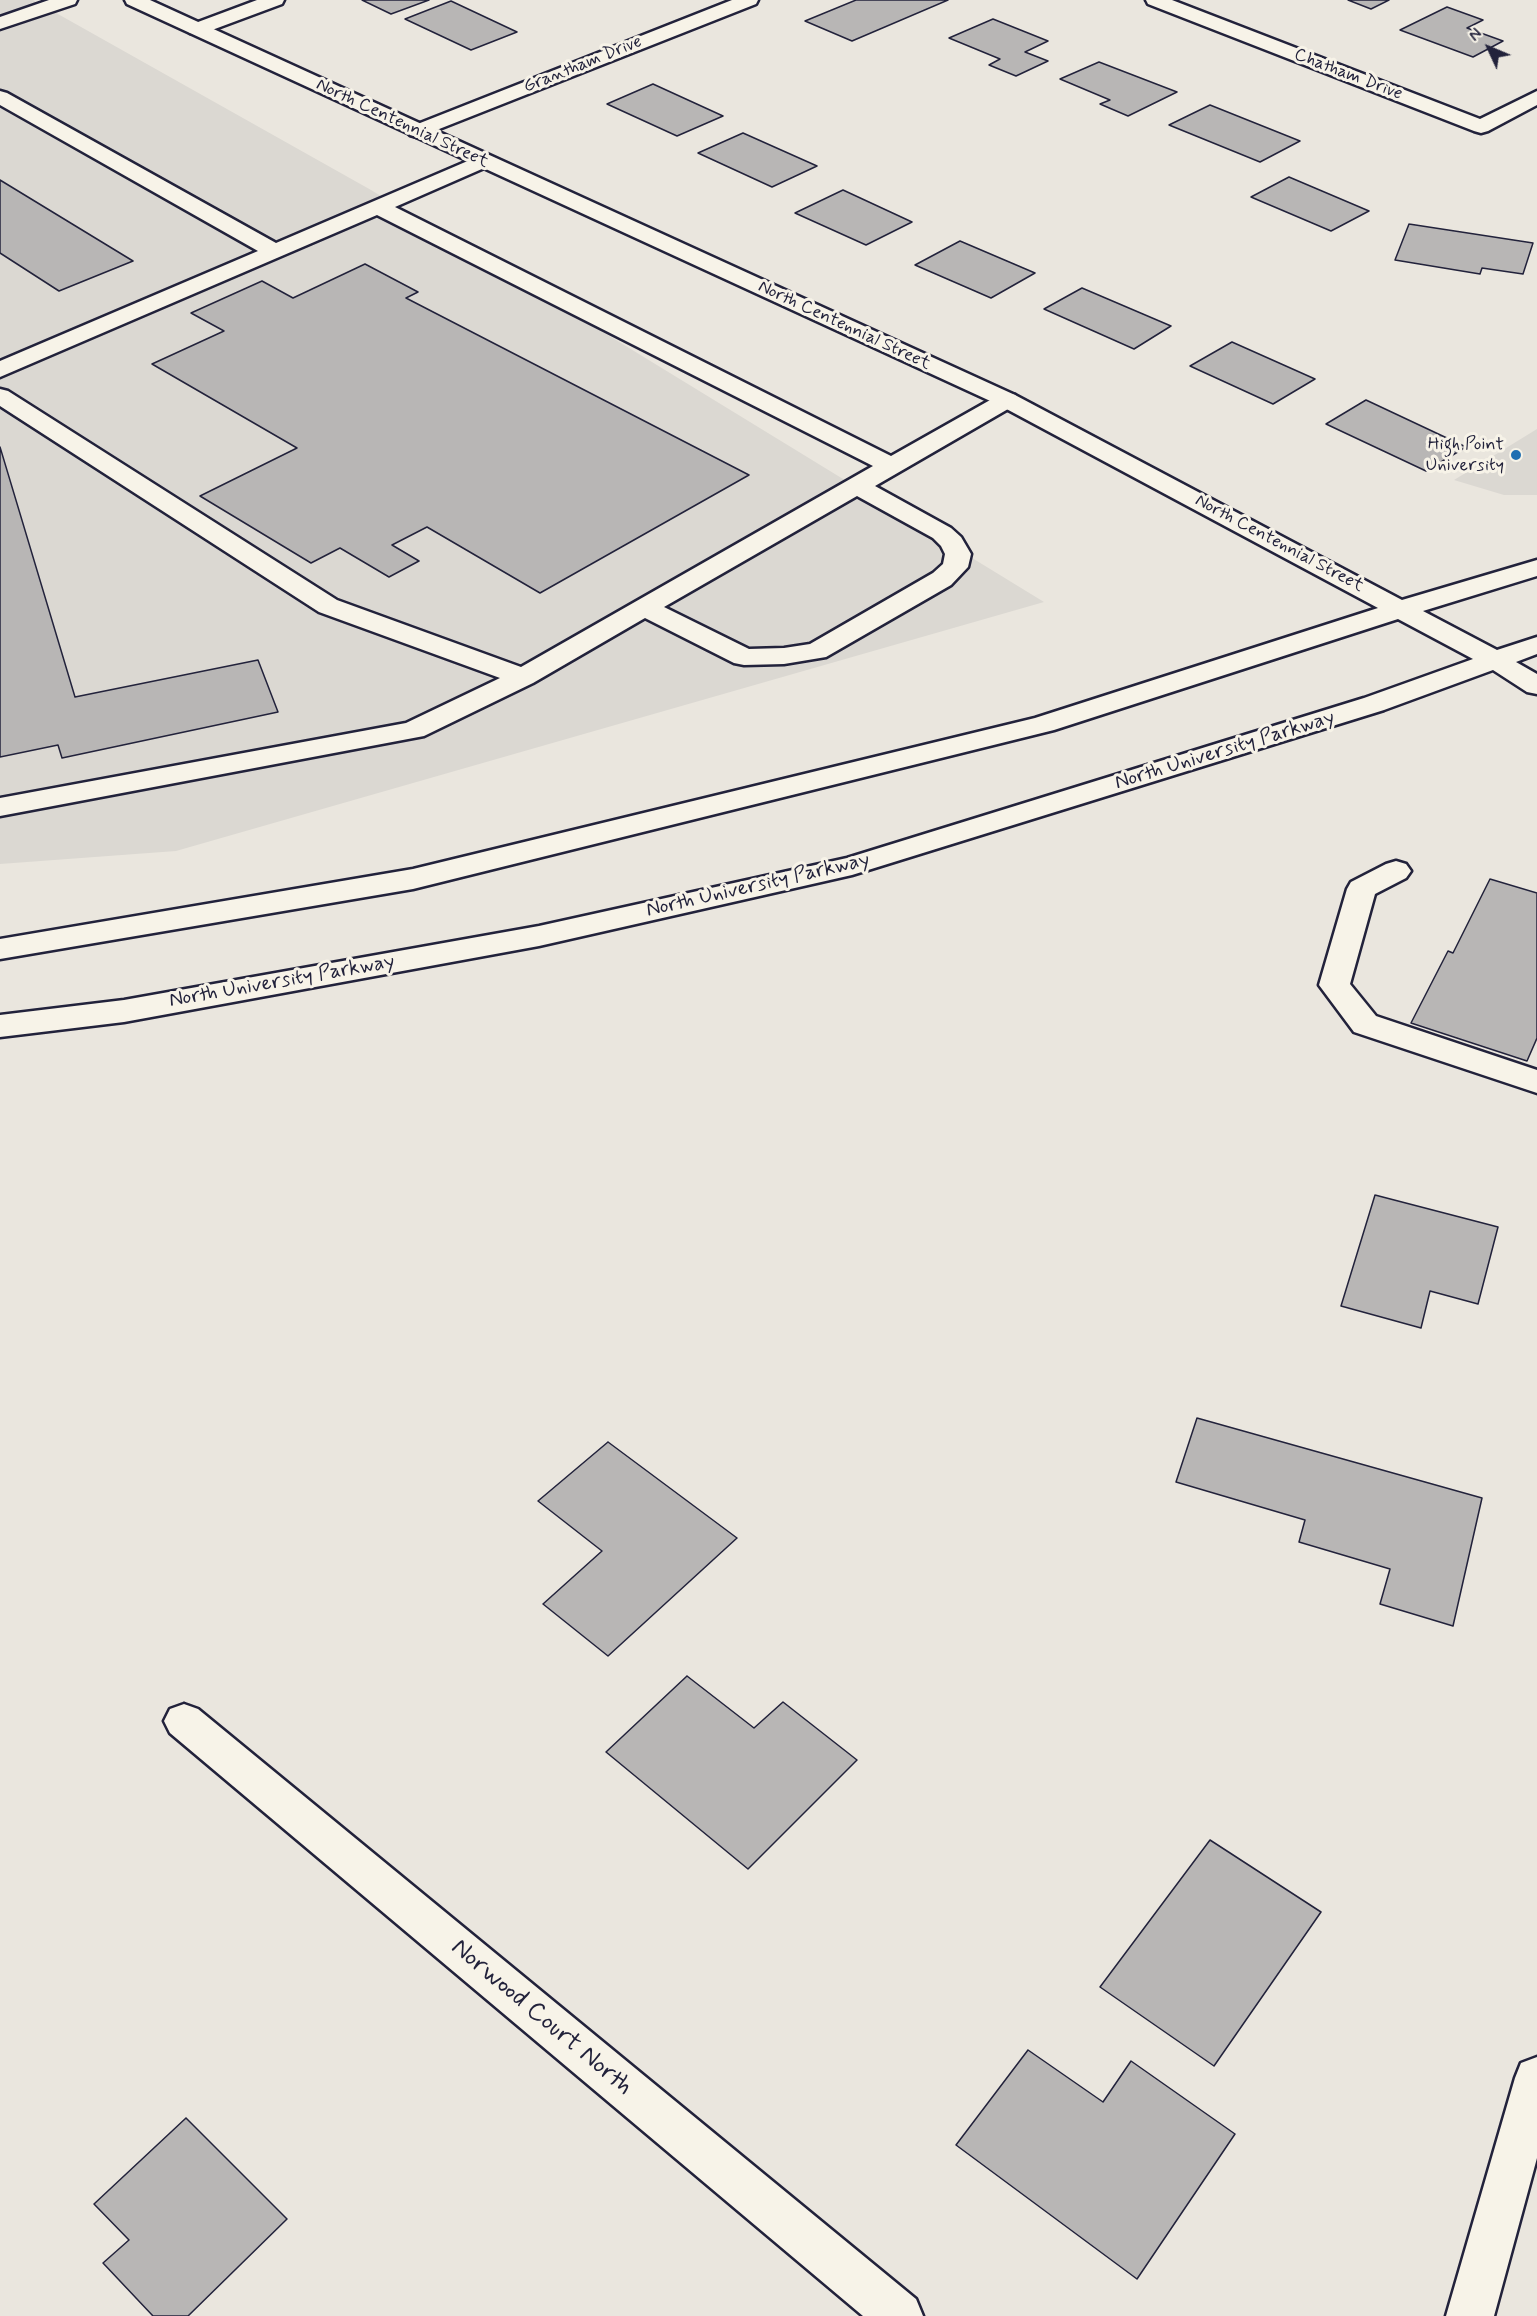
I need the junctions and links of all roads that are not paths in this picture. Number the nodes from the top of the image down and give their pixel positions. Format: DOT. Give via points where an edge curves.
graph roads {
  1 [pos="68,0"];
  2 [pos="134,0"];
  3 [pos="274,0"];
  4 [pos="749,0"];
  5 [pos="1155,0"];
  6 [pos="196,7"];
  7 [pos="168,17"];
  8 [pos="0,23"];
  9 [pos="197,30"];
  10 [pos="0,97"];
  11 [pos="1537,97"];
  12 [pos="417,131"];
  13 [pos="484,161"];
  14 [pos="378,207"];
  15 [pos="274,251"];
  16 [pos="0,370"];
  17 [pos="0,396"];
  18 [pos="1007,400"];
  19 [pos="890,465"];
  20 [pos="855,485"];
  21 [pos="1537,568"];
  22 [pos="644,607"];
  23 [pos="1401,609"];
  24 [pos="1537,645"];
  25 [pos="1495,660"];
  26 [pos="523,677"];
  27 [pos="1537,686"];
  28 [pos="0,807"];
  29 [pos="1396,871"];
  30 [pos="0,949"];
  31 [pos="0,1026"];
  32 [pos="1537,1082"];
  33 [pos="184,1721"];
  34 [pos="1537,2078"];
  35 [pos="899,2316"];
  36 [pos="1470,2316"];
  1 -- 8 [label="main road"];
  2 -- 7 [label="main road, North Centennial Street"];
  3 -- 9 [label="main road"];
  4 -- 12 [label="main road, Grantham Drive"];
  5 -- 11 [label="main road, Chatham Drive" via="1481,128"];
  6 -- 7 [label="main road"];
  7 -- 9 [label="main road, North Centennial Street"];
  9 -- 12 [label="main road, North Centennial Street"];
  10 -- 15 [label="main road"];
  12 -- 13 [label="main road, North Centennial Street"];
  13 -- 14 [label="main road"];
  13 -- 18 [label="main road, North Centennial Street"];
  14 -- 15 [label="main road"];
  14 -- 19 [label="main road"];
  15 -- 16 [label="main road"];
  17 -- 26 [label="main road" via="328,606"];
  18 -- 19 [label="main road"];
  18 -- 23 [label="main road, North Centennial Street"];
  19 -- 20 [label="main road"];
  20 -- 22 [label="main road"];
  20 -- 22 [label="main road" via="942,532 958,554 955,567 893,609 817,651 784,656 744,657"];
  21 -- 23 [label="main road"];
  22 -- 26 [label="main road"];
  23 -- 25 [label="main road, North Centennial Street"];
  23 -- 30 [label="main road" via="1044,724 413,879"];
  24 -- 25 [label="main road, North University Parkway"];
  25 -- 27 [label="main road, North Centennial Street"];
  25 -- 31 [label="main road, North University Parkway" via="1374,704 852,866 539,936 124,1011"];
  26 -- 28 [label="main road" via="414,730"];
  29 -- 32 [label="main road" via="1362,888 1334,985 1365,1024"];
  33 -- 35 [label="main road, Norwood Court North"];
  34 -- 36 [label="main road"];
}
